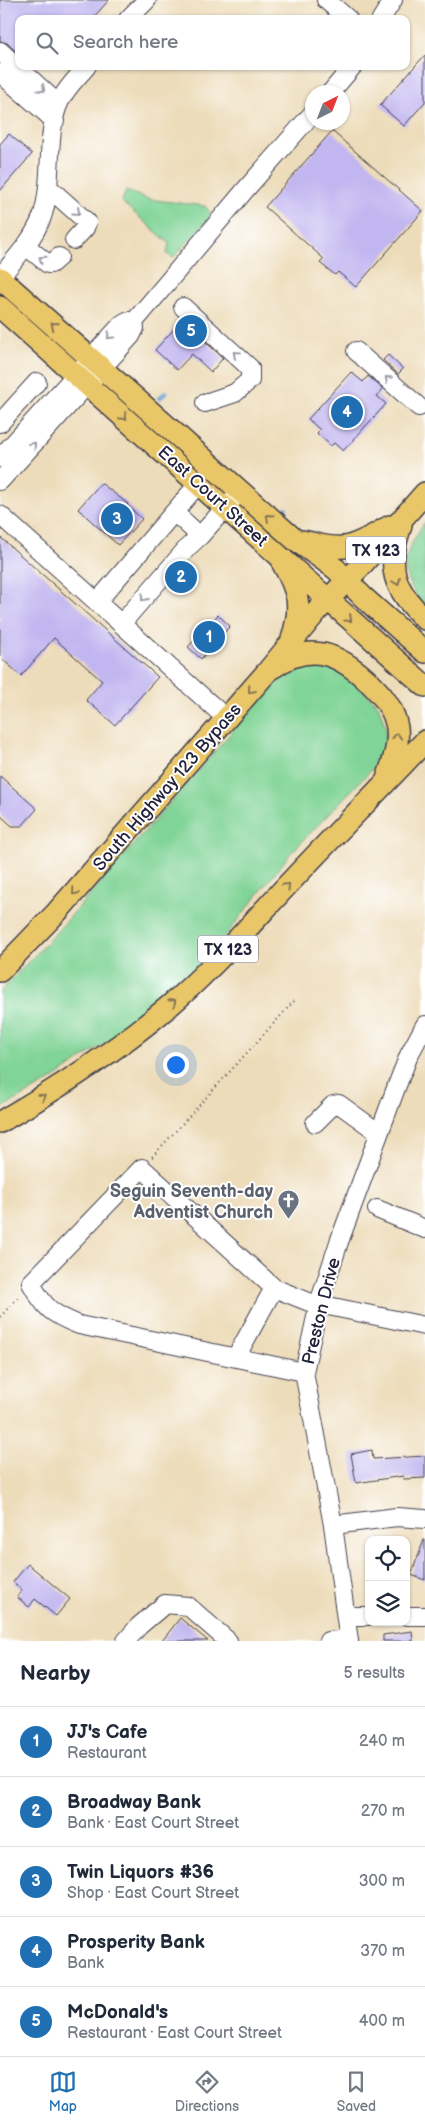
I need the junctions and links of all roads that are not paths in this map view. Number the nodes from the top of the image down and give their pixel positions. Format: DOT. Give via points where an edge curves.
graph roads {
  1 [pos="147,0"];
  2 [pos="326,0"];
  3 [pos="393,0"];
  4 [pos="132,15"];
  5 [pos="343,15"];
  6 [pos="384,15"];
  7 [pos="0,51"];
  8 [pos="15,65"];
  9 [pos="21,70"];
  10 [pos="84,70"];
  11 [pos="350,70"];
  12 [pos="0,73"];
  13 [pos="337,85"];
  14 [pos="58,104"];
  15 [pos="55,121"];
  16 [pos="305,122"];
  17 [pos="48,187"];
  18 [pos="74,240"];
  19 [pos="26,246"];
  20 [pos="59,257"];
  21 [pos="0,277"];
  22 [pos="0,307"];
  23 [pos="183,307"];
  24 [pos="356,351"];
  25 [pos="96,363"];
  26 [pos="82,379"];
  27 [pos="37,382"];
  28 [pos="212,401"];
  29 [pos="419,407"];
  30 [pos="0,423"];
  31 [pos="0,458"];
  32 [pos="0,481"];
  33 [pos="199,484"];
  34 [pos="240,491"];
  35 [pos="425,493"];
  36 [pos="225,507"];
  37 [pos="174,512"];
  38 [pos="0,515"];
  39 [pos="404,518"];
  40 [pos="200,536"];
  41 [pos="294,539"];
  42 [pos="278,555"];
  43 [pos="347,581"];
  44 [pos="328,600"];
  45 [pos="97,602"];
  46 [pos="425,619"];
  47 [pos="121,624"];
  48 [pos="291,642"];
  49 [pos="425,652"];
  50 [pos="268,672"];
  51 [pos="425,686"];
  52 [pos="227,719"];
  53 [pos="425,741"];
  54 [pos="416,755"];
  55 [pos="386,784"];
  56 [pos="0,971"];
  57 [pos="425,1025"];
  58 [pos="0,1122"];
  59 [pos="315,1123"];
  60 [pos="379,1133"];
  61 [pos="377,1209"];
  62 [pos="425,1229"];
  63 [pos="274,1288"];
  64 [pos="319,1303"];
  65 [pos="425,1326"];
  66 [pos="236,1357"];
  67 [pos="304,1372"];
  68 [pos="425,1519"];
  69 [pos="333,1525"];
  70 [pos="346,1616"];
  71 [pos="365,1616"];
  72 [pos="410,1616"];
  73 [pos="425,1616"];
  74 [pos="349,1640"];
  75 [pos="126,1641"];
  76 [pos="228,1641"];
  77 [pos="328,1641"];
  1 -- 4 [label="street"];
  2 -- 5 [label="street"];
  3 -- 6 [label="street"];
  7 -- 8 [label="street, one-way"];
  9 -- 14 [label="street, one-way"];
  10 -- 14 [label="street"];
  11 -- 13 [label="street"];
  12 -- 15 [label="street"];
  14 -- 15 [label="street"];
  15 -- 17 [label="street"];
  16 -- 25 [label="street" via="134,322 131,336"];
  17 -- 18 [label="street, one-way" via="87,222"];
  17 -- 19 [label="street" via="42,216"];
  20 -- 19 [label="street, one-way" via="48,264"];
  19 -- 21 [label="street"];
  25 -- 21 [label="main road, East Court Street, one-way"];
  22 -- 26 [label="main road, East Court Street"];
  28 -- 23 [label="street, one-way" via="241,389 250,380 250,368"];
  29 -- 24 [label="street, one-way"];
  25 -- 26 [label="street"];
  25 -- 34 [label="main road, East Court Street"];
  26 -- 31 [label="street"];
  32 -- 26 [label="street, one-way"];
  26 -- 33 [label="main road, East Court Street, one-way"];
  27 -- 30 [label="street"];
  33 -- 36 [label="main road, East Court Street"];
  33 -- 37 [label="street"];
  34 -- 36 [label="street"];
  41 -- 34 [label="main road, East Court Street, one-way"];
  35 -- 39 [label="main road, TX 123"];
  36 -- 40 [label="street"];
  36 -- 42 [label="main road, East Court Street"];
  37 -- 40 [label="street"];
  37 -- 45 [label="street"];
  38 -- 45 [label="street"];
  39 -- 41 [label="main road" via="344,547"];
  39 -- 43 [label="main road, TX 123"];
  39 -- 46 [label="main road, one-way" via="395,542 394,572 398,588"];
  40 -- 47 [label="street, one-way"];
  41 -- 43 [label="main road, East Court Street" via="336,569"];
  42 -- 44 [label="main road, East Court Street"];
  42 -- 48 [label="main road" via="292,580 299,602"];
  43 -- 44 [label="main road, TX 123"];
  43 -- 49 [label="main road, East Court Street"];
  44 -- 48 [label="main road, South Highway 123 Bypass / TX 123"];
  44 -- 51 [label="main road, East Court Street, one-way"];
  45 -- 47 [label="street"];
  47 -- 52 [label="street"];
  48 -- 50 [label="main road, South Highway 123 Bypass / TX 123"];
  50 -- 52 [label="main road, South Highway 123 Bypass / TX 123, one-way"];
  55 -- 50 [label="main road, one-way" via="397,738 397,724 382,694 353,668 325,653 295,656"];
  52 -- 56 [label="main road, South Highway 123 Bypass / TX 123, one-way" via="57,912"];
  53 -- 54 [label="main road, TX 123"];
  54 -- 55 [label="main road, TX 123"];
  58 -- 55 [label="main road, TX 123, one-way" via="83,1071 168,1006 211,968"];
  57 -- 60 [label="street, Preston Drive" via="409,1055"];
  59 -- 60 [label="street" via="333,1105 340,1104"];
  60 -- 64 [label="street, Preston Drive"];
  61 -- 62 [label="street"];
  63 -- 64 [label="street" via="308,1302"];
  63 -- 66 [label="street"];
  63 -- 66 [label="street" via="142,1168 31,1283 39,1299 54,1315 79,1325"];
  64 -- 65 [label="street"];
  64 -- 67 [label="street, Preston Drive"];
  66 -- 67 [label="street"];
  67 -- 69 [label="street, Preston Drive"];
  68 -- 69 [label="street" via="397,1517"];
  69 -- 70 [label="street, Preston Drive"];
  70 -- 71 [label="street"];
  70 -- 74 [label="street, Preston Drive"];
  72 -- 73 [label="street"];
  74 -- 77 [label="street"];
  75 -- 76 [label="street" via="165,1604 188,1606"];
}
